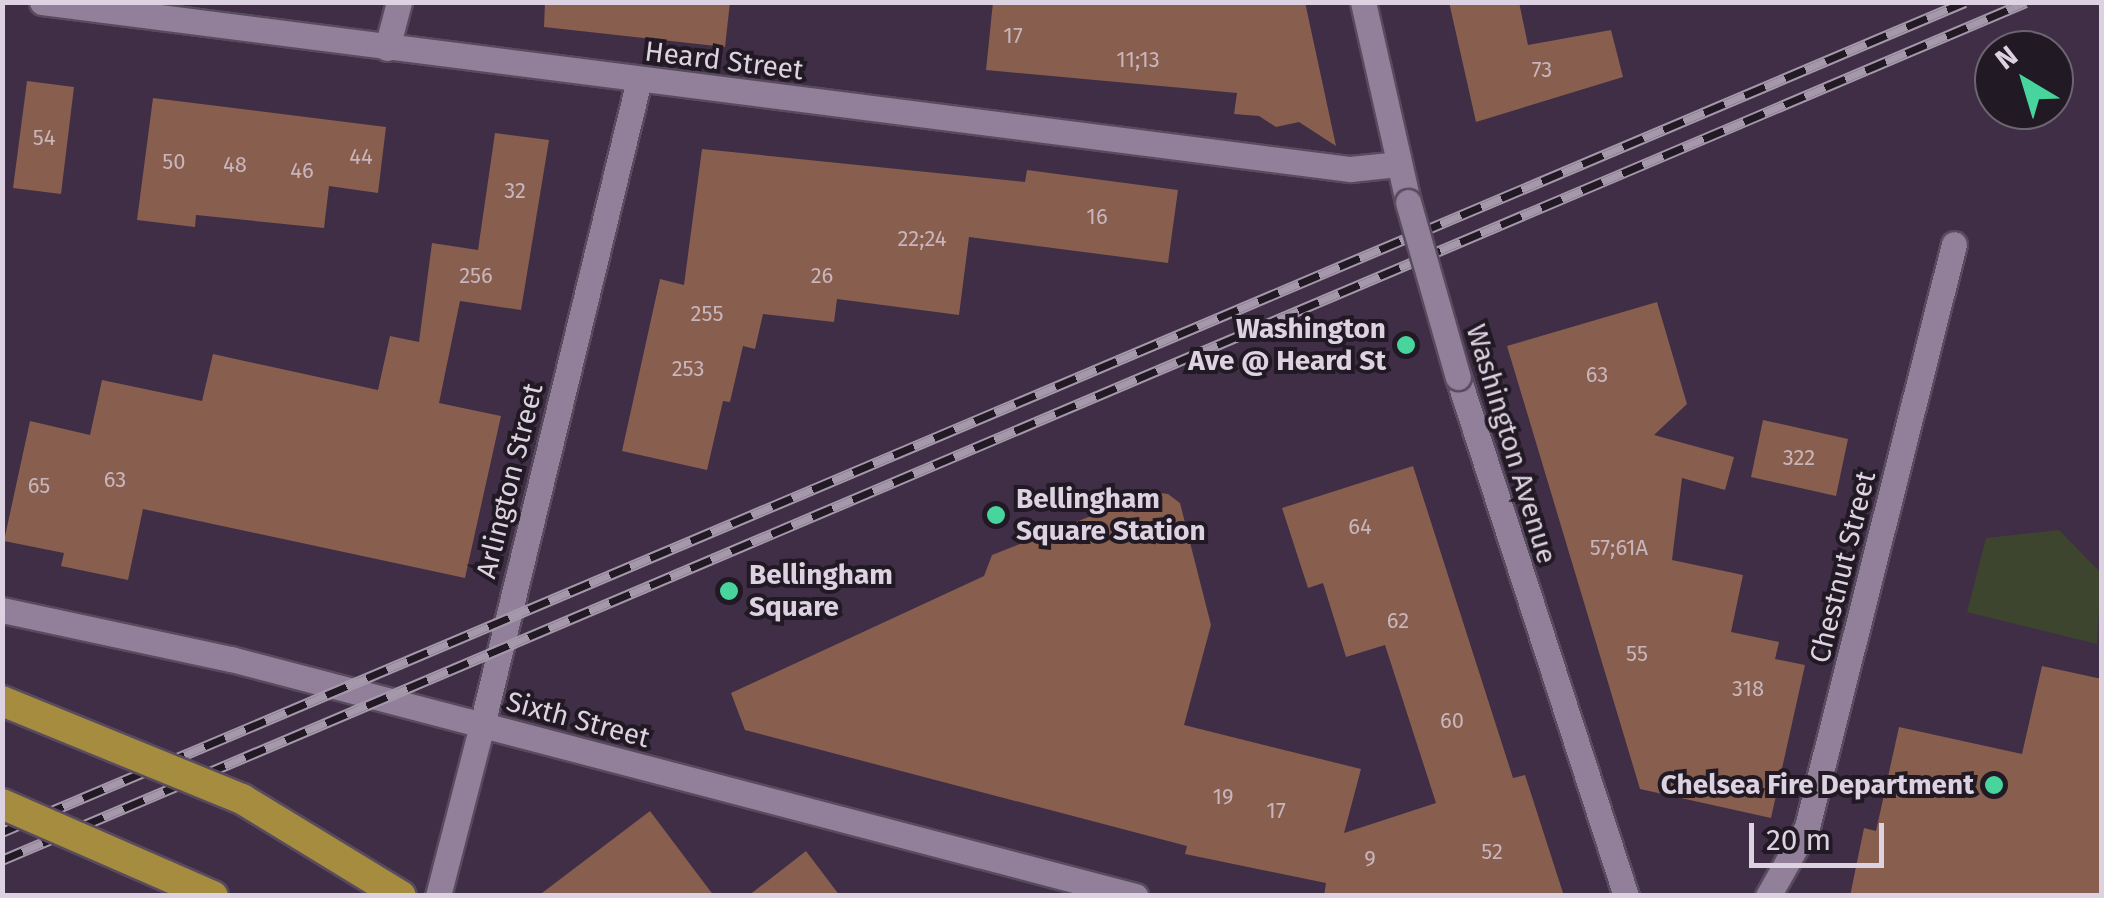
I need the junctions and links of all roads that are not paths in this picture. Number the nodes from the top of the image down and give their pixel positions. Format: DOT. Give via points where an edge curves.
graph roads {
  1 [pos="42,2"];
  2 [pos="399,2"];
  3 [pos="1363,2"];
  4 [pos="387,48"];
  5 [pos="639,80"];
  6 [pos="1398,164"];
  7 [pos="1954,244"];
  8 [pos="2,610"];
  9 [pos="2,701"];
  10 [pos="482,725"];
  11 [pos="2,804"];
  12 [pos="1096,890"];
  13 [pos="213,896"];
  14 [pos="402,896"];
  15 [pos="438,896"];
  16 [pos="1135,896"];
  17 [pos="1626,896"];
  18 [pos="1768,896"];
  1 -- 4 [label="street, Heard Street"];
  2 -- 4 [label="street"];
  3 -- 6 [label="street, Washington Avenue"];
  4 -- 5 [label="street, Heard Street"];
  5 -- 6 [label="street, Heard Street" via="1350,169"];
  5 -- 10 [label="street, Arlington Street"];
  6 -- 17 [label="street, Washington Avenue, bridge" via="1458,377"];
  7 -- 18 [label="street, Chestnut Street" via="1808,827"];
  8 -- 10 [label="street, Sixth Street" via="198,651"];
  9 -- 14 [label="highway, bridge" via="242,799"];
  10 -- 12 [label="street, Sixth Street"];
  10 -- 15 [label="street, Arlington Street"];
  11 -- 13 [label="highway, bridge"];
  12 -- 16 [label="street, Sixth Street"];
}
